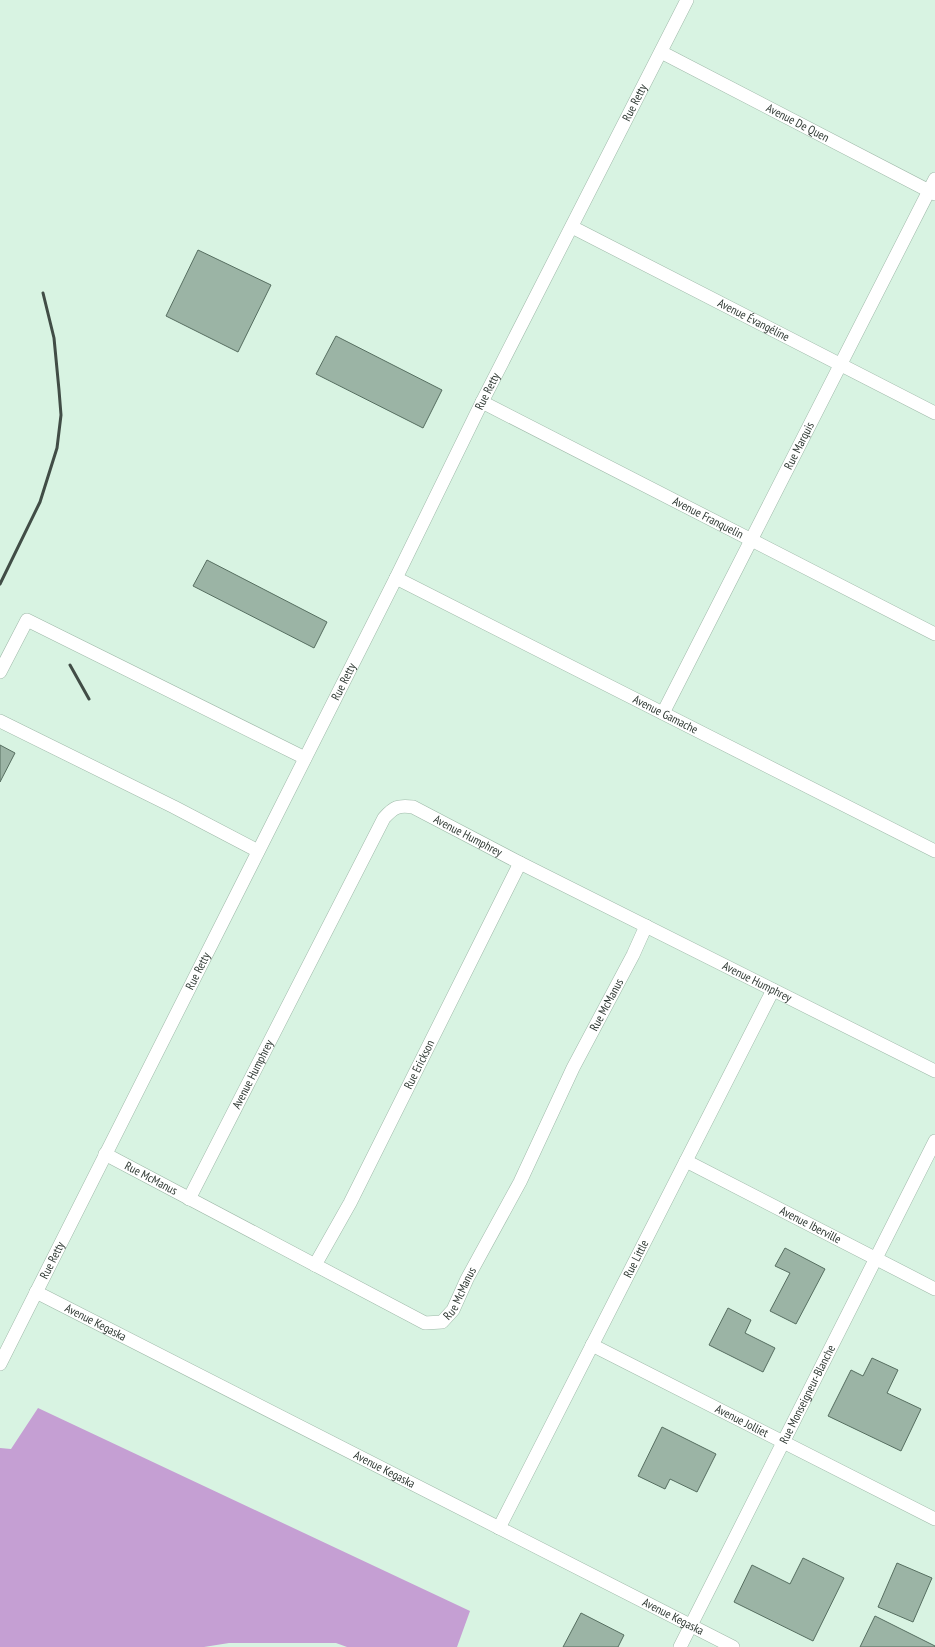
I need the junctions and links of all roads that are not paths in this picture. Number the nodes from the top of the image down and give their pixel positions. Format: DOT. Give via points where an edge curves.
graph roads {
  1 [pos="687,0"];
  2 [pos="661,52"];
  3 [pos="935,179"];
  4 [pos="932,192"];
  5 [pos="572,227"];
  6 [pos="841,364"];
  7 [pos="482,402"];
  8 [pos="935,413"];
  9 [pos="751,540"];
  10 [pos="396,578"];
  11 [pos="935,634"];
  12 [pos="0,672"];
  13 [pos="663,713"];
  14 [pos="0,721"];
  15 [pos="305,758"];
  16 [pos="258,851"];
  17 [pos="935,851"];
  18 [pos="520,862"];
  19 [pos="646,926"];
  20 [pos="773,990"];
  21 [pos="935,1071"];
  22 [pos="935,1141"];
  23 [pos="105,1154"];
  24 [pos="686,1161"];
  25 [pos="189,1199"];
  26 [pos="876,1259"];
  27 [pos="315,1265"];
  28 [pos="935,1289"];
  29 [pos="36,1292"];
  30 [pos="592,1345"];
  31 [pos="0,1364"];
  32 [pos="783,1442"];
  33 [pos="935,1518"];
  34 [pos="499,1528"];
  35 [pos="691,1626"];
  36 [pos="680,1647"];
  37 [pos="733,1647"];
  1 -- 2 [label="street, Rue Retty"];
  2 -- 4 [label="street, Avenue De Quen"];
  2 -- 5 [label="street, Rue Retty"];
  3 -- 4 [label="street, Rue Marquis"];
  4 -- 6 [label="street, Rue Marquis"];
  5 -- 6 [label="street, Avenue Évangéline"];
  5 -- 7 [label="street, Rue Retty"];
  6 -- 8 [label="street, Avenue Évangéline"];
  6 -- 9 [label="street, Rue Marquis"];
  7 -- 9 [label="street, Avenue Franquelin"];
  7 -- 10 [label="street, Rue Retty"];
  9 -- 11 [label="street, Avenue Franquelin"];
  9 -- 13 [label="street, Rue Marquis"];
  10 -- 13 [label="street, Avenue Gamache"];
  10 -- 15 [label="street, Rue Retty"];
  12 -- 15 [label="street" via="27,620"];
  13 -- 17 [label="street, Avenue Gamache"];
  14 -- 16 [label="street" via="174,806"];
  15 -- 16 [label="street, Rue Retty"];
  16 -- 23 [label="street, Rue Retty"];
  18 -- 19 [label="street, Avenue Humphrey"];
  18 -- 25 [label="street, Avenue Humphrey" via="413,807 393,808 384,818"];
  18 -- 27 [label="street, Rue Erickson" via="350,1203"];
  19 -- 20 [label="street, Avenue Humphrey"];
  19 -- 27 [label="street, Rue McManus" via="573,1068 520,1182 467,1279 454,1310 442,1322 425,1322"];
  20 -- 21 [label="street, Avenue Humphrey"];
  20 -- 24 [label="street, Rue Little"];
  22 -- 26 [label="street, Rue Monseigneur-Blanche"];
  23 -- 25 [label="street, Rue McManus"];
  23 -- 29 [label="street, Rue Retty"];
  24 -- 26 [label="street, Avenue Iberville"];
  24 -- 30 [label="street, Rue Little"];
  25 -- 27 [label="street, Rue McManus"];
  26 -- 28 [label="street, Avenue Iberville"];
  26 -- 32 [label="street, Rue Monseigneur-Blanche"];
  29 -- 31 [label="street, Rue Retty"];
  29 -- 34 [label="street, Avenue Kegaska"];
  30 -- 32 [label="street, Avenue Jolliet"];
  30 -- 34 [label="street, Rue Little"];
  32 -- 33 [label="street, Avenue Jolliet"];
  32 -- 35 [label="street, Rue Monseigneur-Blanche"];
  34 -- 35 [label="street, Avenue Kegaska"];
  35 -- 36 [label="street, Rue Monseigneur-Blanche"];
  35 -- 37 [label="street, Avenue Kegaska"];
}
